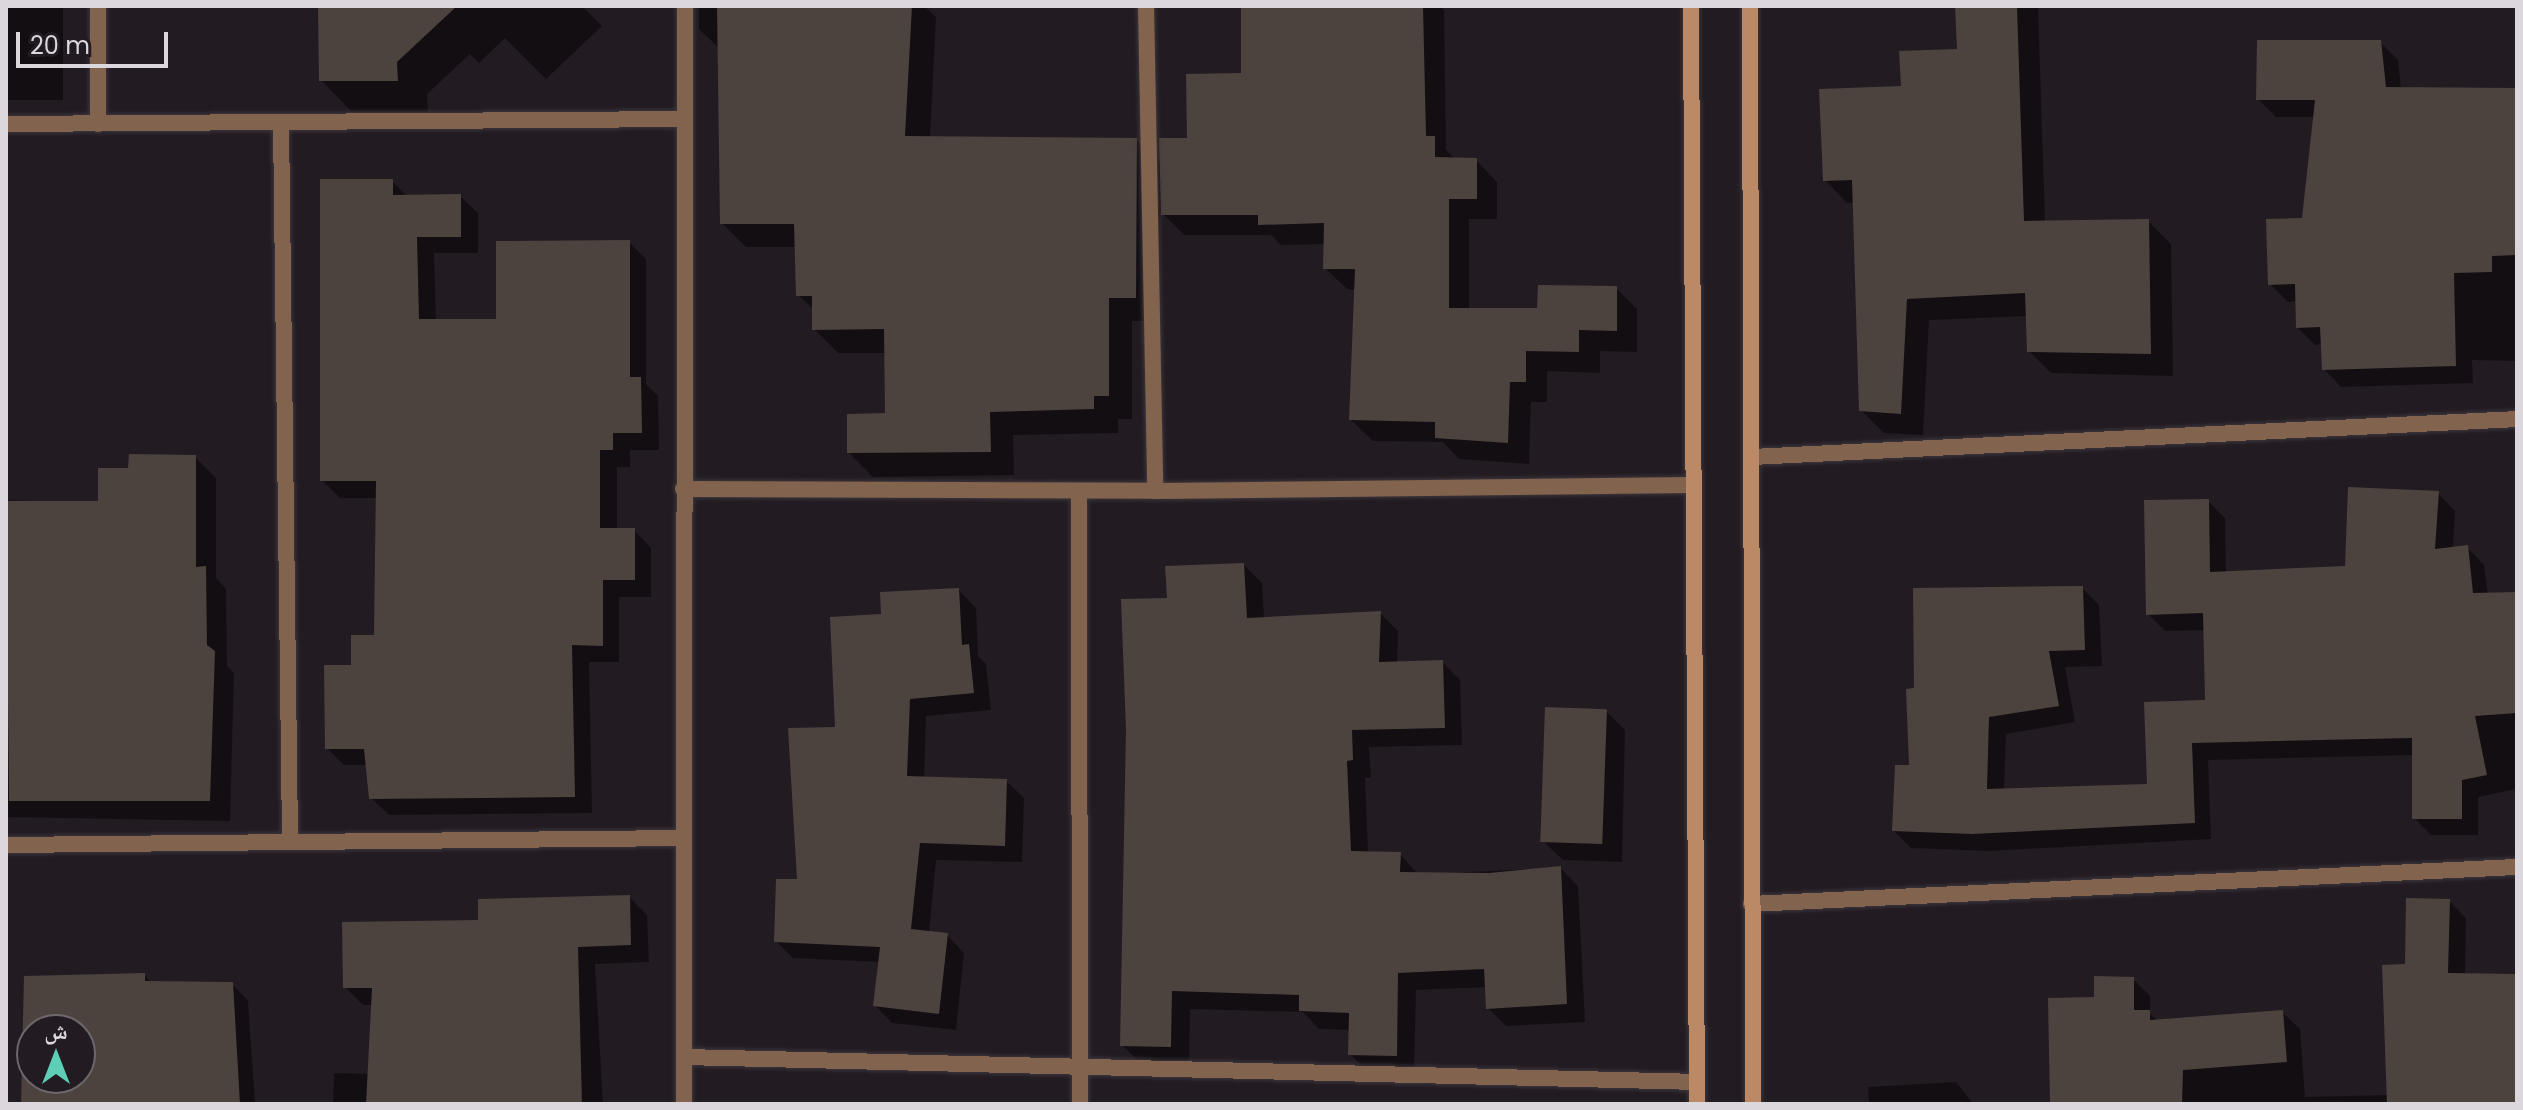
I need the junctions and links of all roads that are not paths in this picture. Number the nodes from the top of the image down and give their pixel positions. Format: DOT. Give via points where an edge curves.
graph roads {
  1 [pos="98,6"];
  2 [pos="685,6"];
  3 [pos="1146,6"];
  4 [pos="1691,6"];
  5 [pos="1750,6"];
  6 [pos="683,119"];
  7 [pos="281,122"];
  8 [pos="6,124"];
  9 [pos="98,124"];
  10 [pos="2517,419"];
  11 [pos="1752,457"];
  12 [pos="1693,485"];
  13 [pos="683,489"];
  14 [pos="1079,491"];
  15 [pos="1155,491"];
  16 [pos="684,838"];
  17 [pos="290,842"];
  18 [pos="6,845"];
  19 [pos="2517,867"];
  20 [pos="1751,904"];
  21 [pos="684,1057"];
  22 [pos="1080,1063"];
  23 [pos="1697,1082"];
  24 [pos="684,1104"];
  25 [pos="1080,1104"];
  26 [pos="1697,1104"];
  27 [pos="1753,1104"];
  1 -- 9 [label="street"];
  2 -- 6 [label="street"];
  3 -- 15 [label="street"];
  4 -- 12 [label="main road"];
  5 -- 11 [label="main road"];
  6 -- 7 [label="street"];
  6 -- 13 [label="street"];
  7 -- 9 [label="street"];
  7 -- 17 [label="street"];
  8 -- 9 [label="street"];
  10 -- 11 [label="street"];
  11 -- 20 [label="main road"];
  12 -- 15 [label="street"];
  12 -- 23 [label="main road"];
  13 -- 14 [label="street"];
  13 -- 16 [label="street"];
  14 -- 15 [label="street"];
  14 -- 22 [label="street"];
  16 -- 17 [label="street"];
  16 -- 21 [label="street"];
  17 -- 18 [label="street"];
  19 -- 20 [label="street"];
  20 -- 27 [label="main road"];
  21 -- 22 [label="street"];
  21 -- 24 [label="street"];
  22 -- 23 [label="street"];
  22 -- 25 [label="street"];
  23 -- 26 [label="main road"];
}
